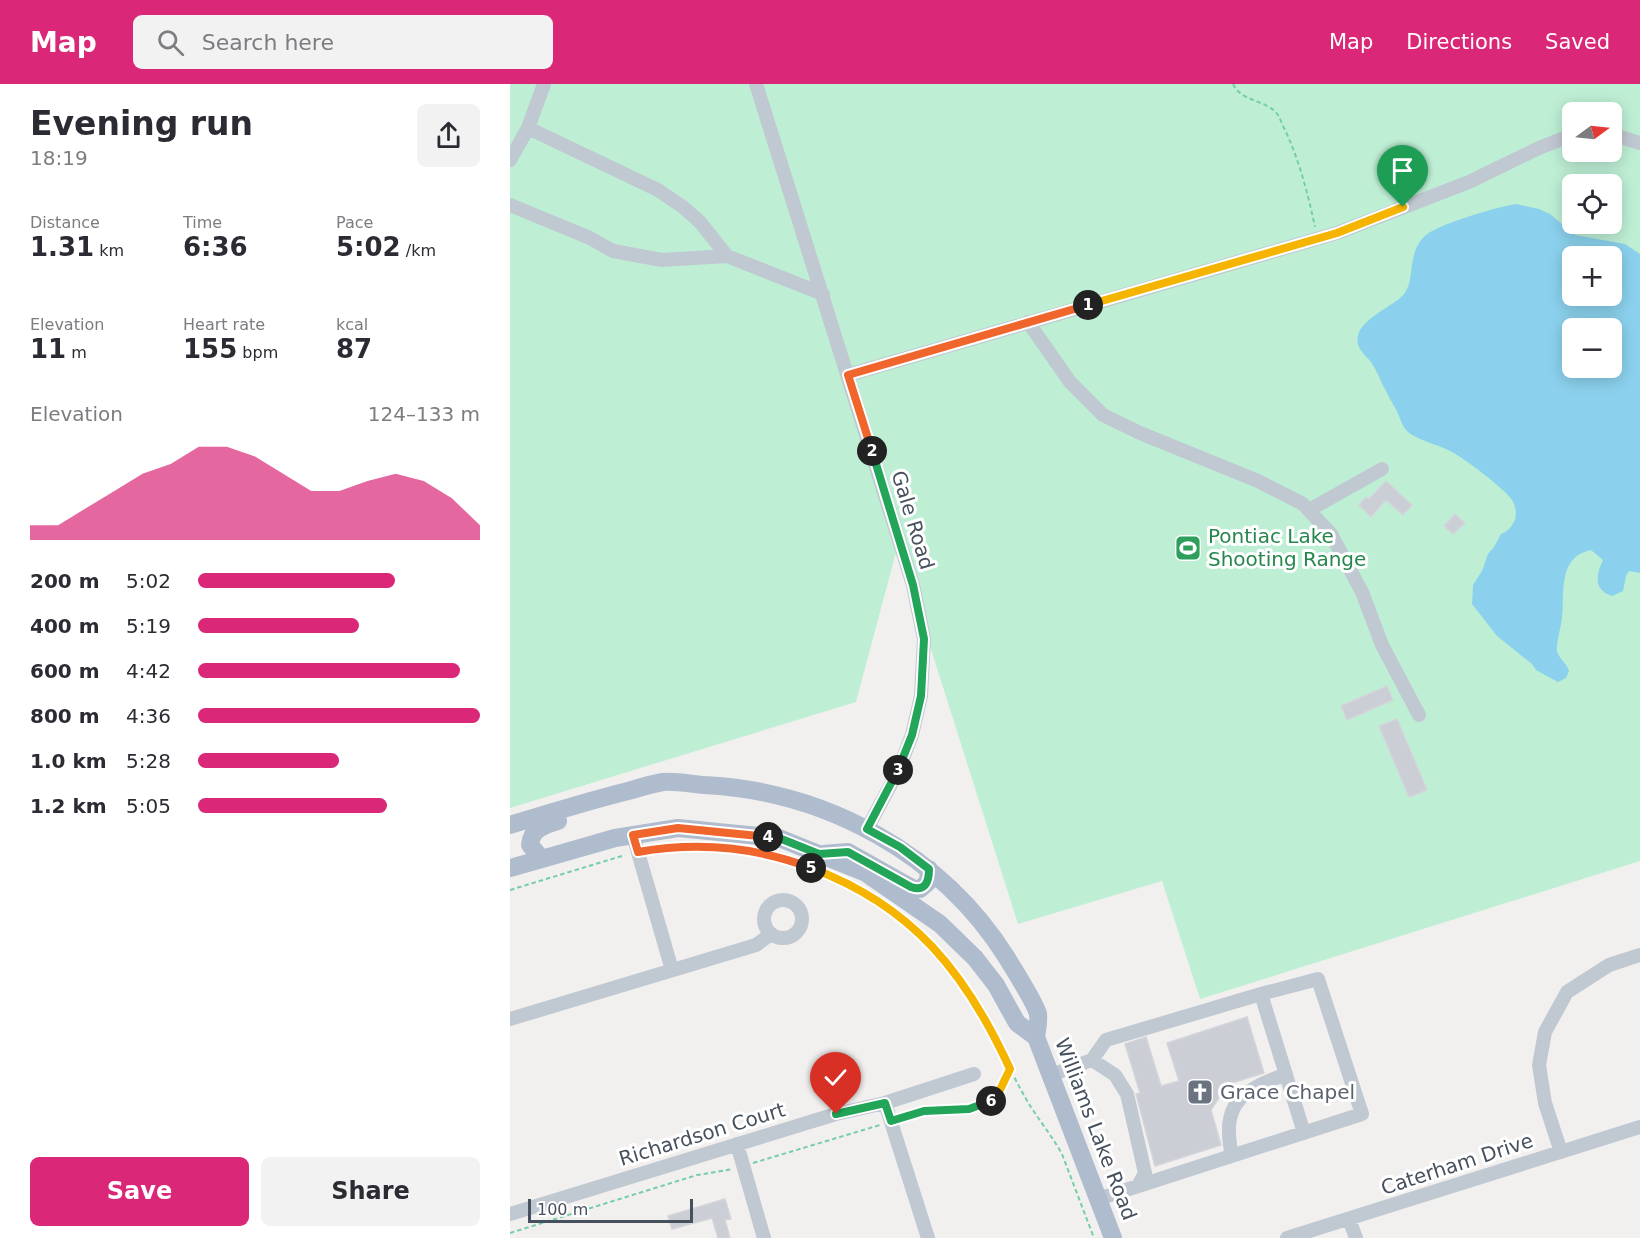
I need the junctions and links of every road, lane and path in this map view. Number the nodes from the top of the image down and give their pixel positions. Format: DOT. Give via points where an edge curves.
graph roads {
  1 [pos="544,84"];
  2 [pos="756,84"];
  3 [pos="1233,84"];
  4 [pos="528,128"];
  5 [pos="1622,137"];
  6 [pos="1562,139"];
  7 [pos="1640,143"];
  8 [pos="510,160"];
  9 [pos="510,205"];
  10 [pos="1317,238"];
  11 [pos="727,256"];
  12 [pos="823,294"];
  13 [pos="1028,322"];
  14 [pos="848,375"];
  15 [pos="1382,469"];
  16 [pos="1309,510"];
  17 [pos="1419,715"];
  18 [pos="663,783"];
  19 [pos="510,825"];
  20 [pos="867,829"];
  21 [pos="636,844"];
  22 [pos="819,854"];
  23 [pos="541,858"];
  24 [pos="510,868"];
  25 [pos="929,869"];
  26 [pos="510,890"];
  27 [pos="771,933"];
  28 [pos="1001,950"];
  29 [pos="1640,955"];
  30 [pos="979,963"];
  31 [pos="672,970"];
  32 [pos="1260,994"];
  33 [pos="510,1019"];
  34 [pos="1036,1037"];
  35 [pos="1092,1060"];
  36 [pos="1010,1069"];
  37 [pos="974,1074"];
  38 [pos="1286,1074"];
  39 [pos="1051,1075"];
  40 [pos="885,1103"];
  41 [pos="891,1121"];
  42 [pos="1640,1127"];
  43 [pos="1304,1133"];
  44 [pos="737,1144"];
  45 [pos="1561,1152"];
  46 [pos="1232,1155"];
  47 [pos="743,1166"];
  48 [pos="1138,1186"];
  49 [pos="1098,1199"];
  50 [pos="510,1214"];
  51 [pos="1349,1219"];
  52 [pos="510,1233"];
  53 [pos="764,1238"];
  54 [pos="928,1238"];
  55 [pos="1094,1238"];
  56 [pos="1113,1238"];
  57 [pos="1287,1238"];
  58 [pos="1356,1238"];
  1 -- 4 [label="street"];
  2 -- 12 [label="street, Gale Road"];
  3 -- 10 [label="path" via="1249,100 1262,103 1277,114 1306,185"];
  4 -- 8 [label="street"];
  4 -- 11 [label="street" via="658,190 700,222"];
  5 -- 7 [label="street"];
  6 -- 10 [label="street" via="1469,182"];
  9 -- 11 [label="street" via="613,251 638,257 662,260"];
  10 -- 13 [label="street"];
  11 -- 12 [label="street"];
  12 -- 14 [label="street, Gale Road"];
  13 -- 14 [label="street"];
  13 -- 16 [label="street" via="1070,382 1103,415 1258,481"];
  14 -- 20 [label="street, Gale Road" via="913,585 924,639 921,696 912,735"];
  15 -- 16 [label="street"];
  16 -- 17 [label="street" via="1331,534"];
  18 -- 19 [label="main road, Williams Lake Road"];
  18 -- 20 [label="main road, Williams Lake Road" via="736,786 782,796"];
  18 -- 23 [label="main road" via="636,799 538,829 531,845"];
  20 -- 25 [label="main road, Williams Lake Road"];
  21 -- 22 [label="main road, Williams Lake Road" via="678,828 779,838"];
  21 -- 23 [label="main road, Williams Lake Road" via="615,837"];
  21 -- 26 [label="path"];
  21 -- 31 [label="street"];
  21 -- 36 [label="path" via="751,852 796,862 862,892 904,921 939,953 975,1001"];
  22 -- 25 [label="main road" via="848,852 914,889 928,882"];
  22 -- 30 [label="main road, Williams Lake Road" via="866,873 940,924"];
  23 -- 24 [label="main road, Williams Lake Road"];
  25 -- 28 [label="main road, Williams Lake Road" via="976,915"];
  27 -- 31 [label="street" via="756,945"];
  28 -- 30 [label="main road" via="990,962"];
  28 -- 34 [label="main road, Williams Lake Road" via="1038,1014"];
  29 -- 45 [label="street" via="1609,965 1567,992 1545,1032 1539,1065 1545,1103"];
  30 -- 34 [label="main road, Williams Lake Road" via="1017,1023"];
  31 -- 33 [label="street"];
  32 -- 35 [label="street" via="1106,1040"];
  32 -- 38 [label="street"];
  32 -- 43 [label="street" via="1318,979 1362,1114"];
  34 -- 39 [label="main road, Williams Lake Road"];
  35 -- 39 [label="street"];
  35 -- 48 [label="street" via="1115,1076 1127,1095 1145,1173"];
  36 -- 41 [label="path" via="998,1094 982,1105 924,1111"];
  36 -- 55 [label="path" via="1034,1114 1062,1154"];
  37 -- 40 [label="street, Richardson Court"];
  38 -- 43 [label="street"];
  38 -- 46 [label="street" via="1256,1086 1237,1101 1229,1116"];
  39 -- 49 [label="main road, Williams Lake Road"];
  40 -- 41 [label="street"];
  40 -- 44 [label="street, Richardson Court"];
  41 -- 47 [label="path"];
  41 -- 54 [label="street"];
  42 -- 45 [label="street, Caterham Drive"];
  43 -- 46 [label="street"];
  44 -- 47 [label="street"];
  44 -- 50 [label="street, Richardson Court"];
  45 -- 51 [label="street, Caterham Drive"];
  46 -- 48 [label="street"];
  47 -- 52 [label="path" via="698,1175"];
  47 -- 53 [label="street"];
  48 -- 49 [label="street"];
  49 -- 56 [label="main road, Williams Lake Road"];
  51 -- 57 [label="street, Caterham Drive"];
  51 -- 58 [label="street"];
}
